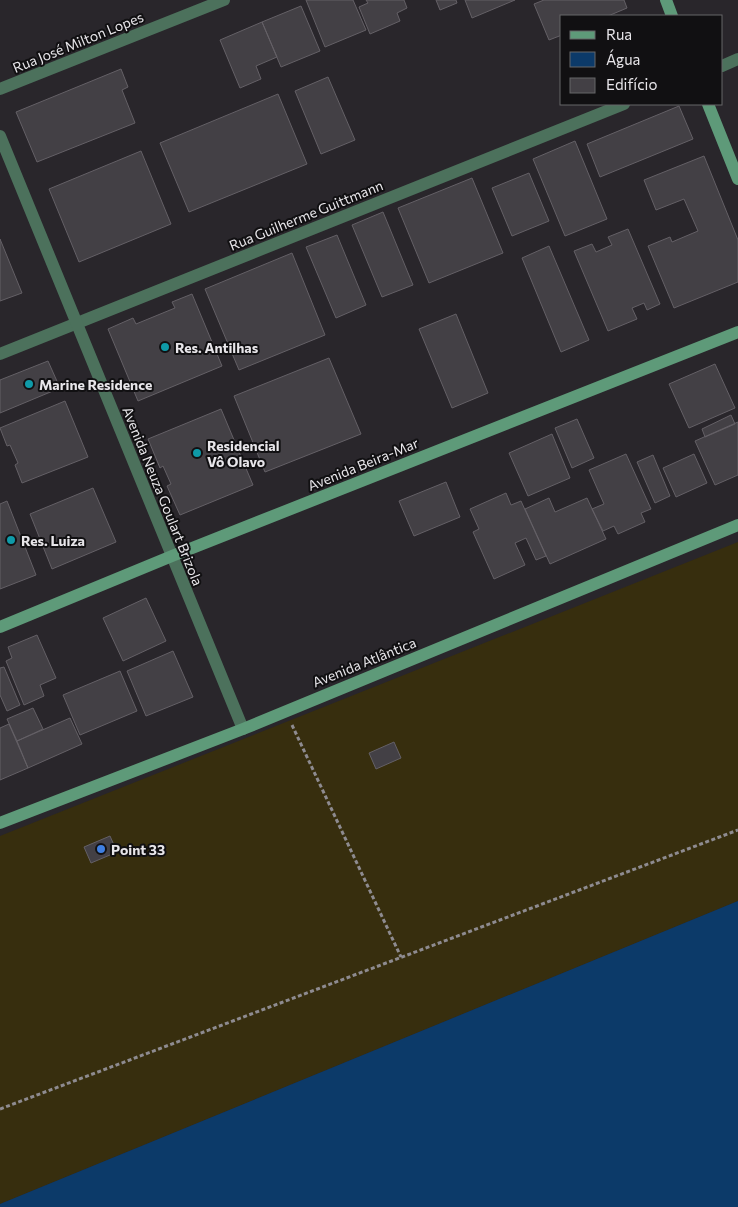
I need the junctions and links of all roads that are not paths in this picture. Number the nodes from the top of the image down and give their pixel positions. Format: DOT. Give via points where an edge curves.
graph roads {
  1 [pos="224,0"];
  2 [pos="666,0"];
  3 [pos="672,15"];
  4 [pos="738,59"];
  5 [pos="723,66"];
  6 [pos="0,90"];
  7 [pos="621,105"];
  8 [pos="708,105"];
  9 [pos="0,136"];
  10 [pos="738,179"];
  11 [pos="76,323"];
  12 [pos="738,332"];
  13 [pos="0,354"];
  14 [pos="738,525"];
  15 [pos="172,556"];
  16 [pos="0,627"];
  17 [pos="243,729"];
  18 [pos="0,823"];
  1 -- 6 [label="street, Rua José Milton Lopes"];
  2 -- 3 [label="main road"];
  4 -- 5 [label="street"];
  7 -- 11 [label="street, Rua Guilherme Guittmann"];
  8 -- 10 [label="main road"];
  9 -- 11 [label="street, Avenida Neuza Goulart Brizola"];
  11 -- 13 [label="street, Rua Guilherme Guittmann"];
  11 -- 15 [label="street, Avenida Neuza Goulart Brizola"];
  12 -- 15 [label="main road, Avenida Beira-Mar"];
  14 -- 17 [label="main road, Avenida Atlântica"];
  15 -- 16 [label="main road, Avenida Beira-Mar"];
  15 -- 17 [label="street, Avenida Neuza Goulart Brizola"];
  17 -- 18 [label="main road, Avenida Atlântica"];
}
